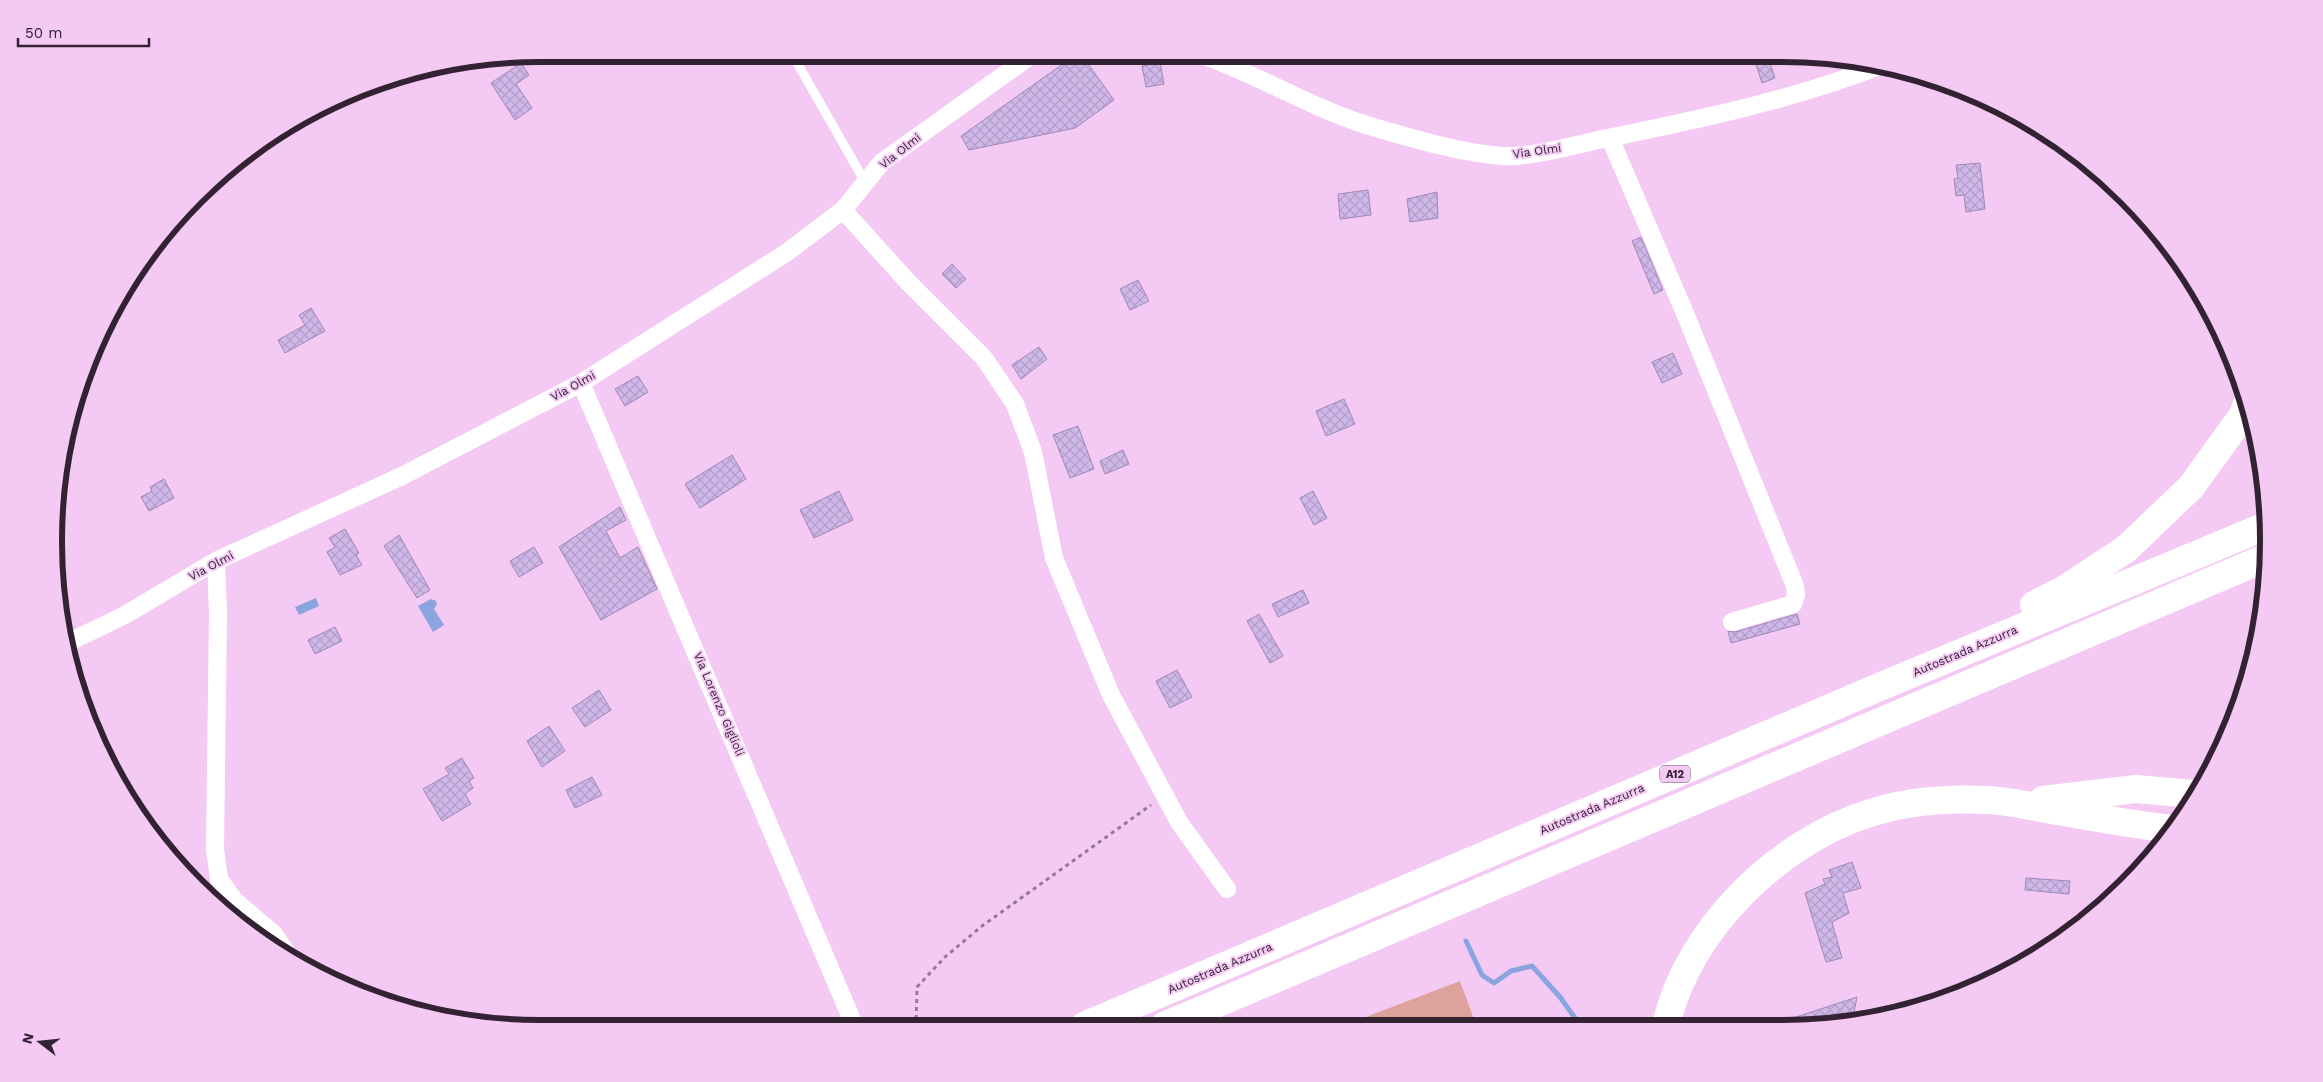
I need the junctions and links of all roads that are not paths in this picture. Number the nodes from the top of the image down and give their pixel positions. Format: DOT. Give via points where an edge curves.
graph roads {
  1 [pos="797,62"];
  2 [pos="1023,62"];
  3 [pos="1217,62"];
  4 [pos="1868,71"];
  5 [pos="1610,138"];
  6 [pos="865,182"];
  7 [pos="843,210"];
  8 [pos="581,383"];
  9 [pos="2243,414"];
  10 [pos="2260,529"];
  11 [pos="216,561"];
  12 [pos="2259,561"];
  13 [pos="2259,572"];
  14 [pos="2176,595"];
  15 [pos="1732,622"];
  16 [pos="73,640"];
  17 [pos="1884,685"];
  18 [pos="2188,793"];
  19 [pos="2016,803"];
  20 [pos="2165,828"];
  21 [pos="1227,889"];
  22 [pos="279,941"];
  23 [pos="852,1020"];
  24 [pos="1098,1020"];
  25 [pos="1178,1020"];
  26 [pos="1668,1020"];
  1 -- 6 [label="lane"];
  2 -- 6 [label="street, Via Olmi" via="882,162"];
  3 -- 5 [label="street, Via Olmi" via="1371,126 1446,146 1503,156"];
  4 -- 5 [label="street, Via Olmi" via="1840,82"];
  5 -- 15 [label="street" via="1795,586 1792,604"];
  6 -- 7 [label="street, Via Olmi"];
  7 -- 8 [label="street, Via Olmi" via="786,253"];
  7 -- 21 [label="street" via="908,282 984,358 1015,404 1033,452 1054,558 1111,694 1179,822"];
  8 -- 11 [label="street, Via Olmi" via="402,476"];
  8 -- 23 [label="street, Via Lorenzo Giglioli"];
  9 -- 17 [label="highway" via="2191,487 2126,549 2065,589"];
  10 -- 17 [label="highway, Autostrada Azzurra / A12"];
  11 -- 16 [label="street, Via Olmi" via="125,615"];
  11 -- 22 [label="street" via="215,849 219,879 234,900"];
  12 -- 14 [label="highway"];
  13 -- 14 [label="highway"];
  14 -- 25 [label="highway"];
  17 -- 24 [label="highway, Autostrada Azzurra / A12"];
  18 -- 19 [label="highway" via="2136,789"];
  19 -- 20 [label="highway"];
  19 -- 26 [label="highway" via="1930,801 1902,805 1842,824 1788,854 1743,891 1705,938 1676,992"];
}
